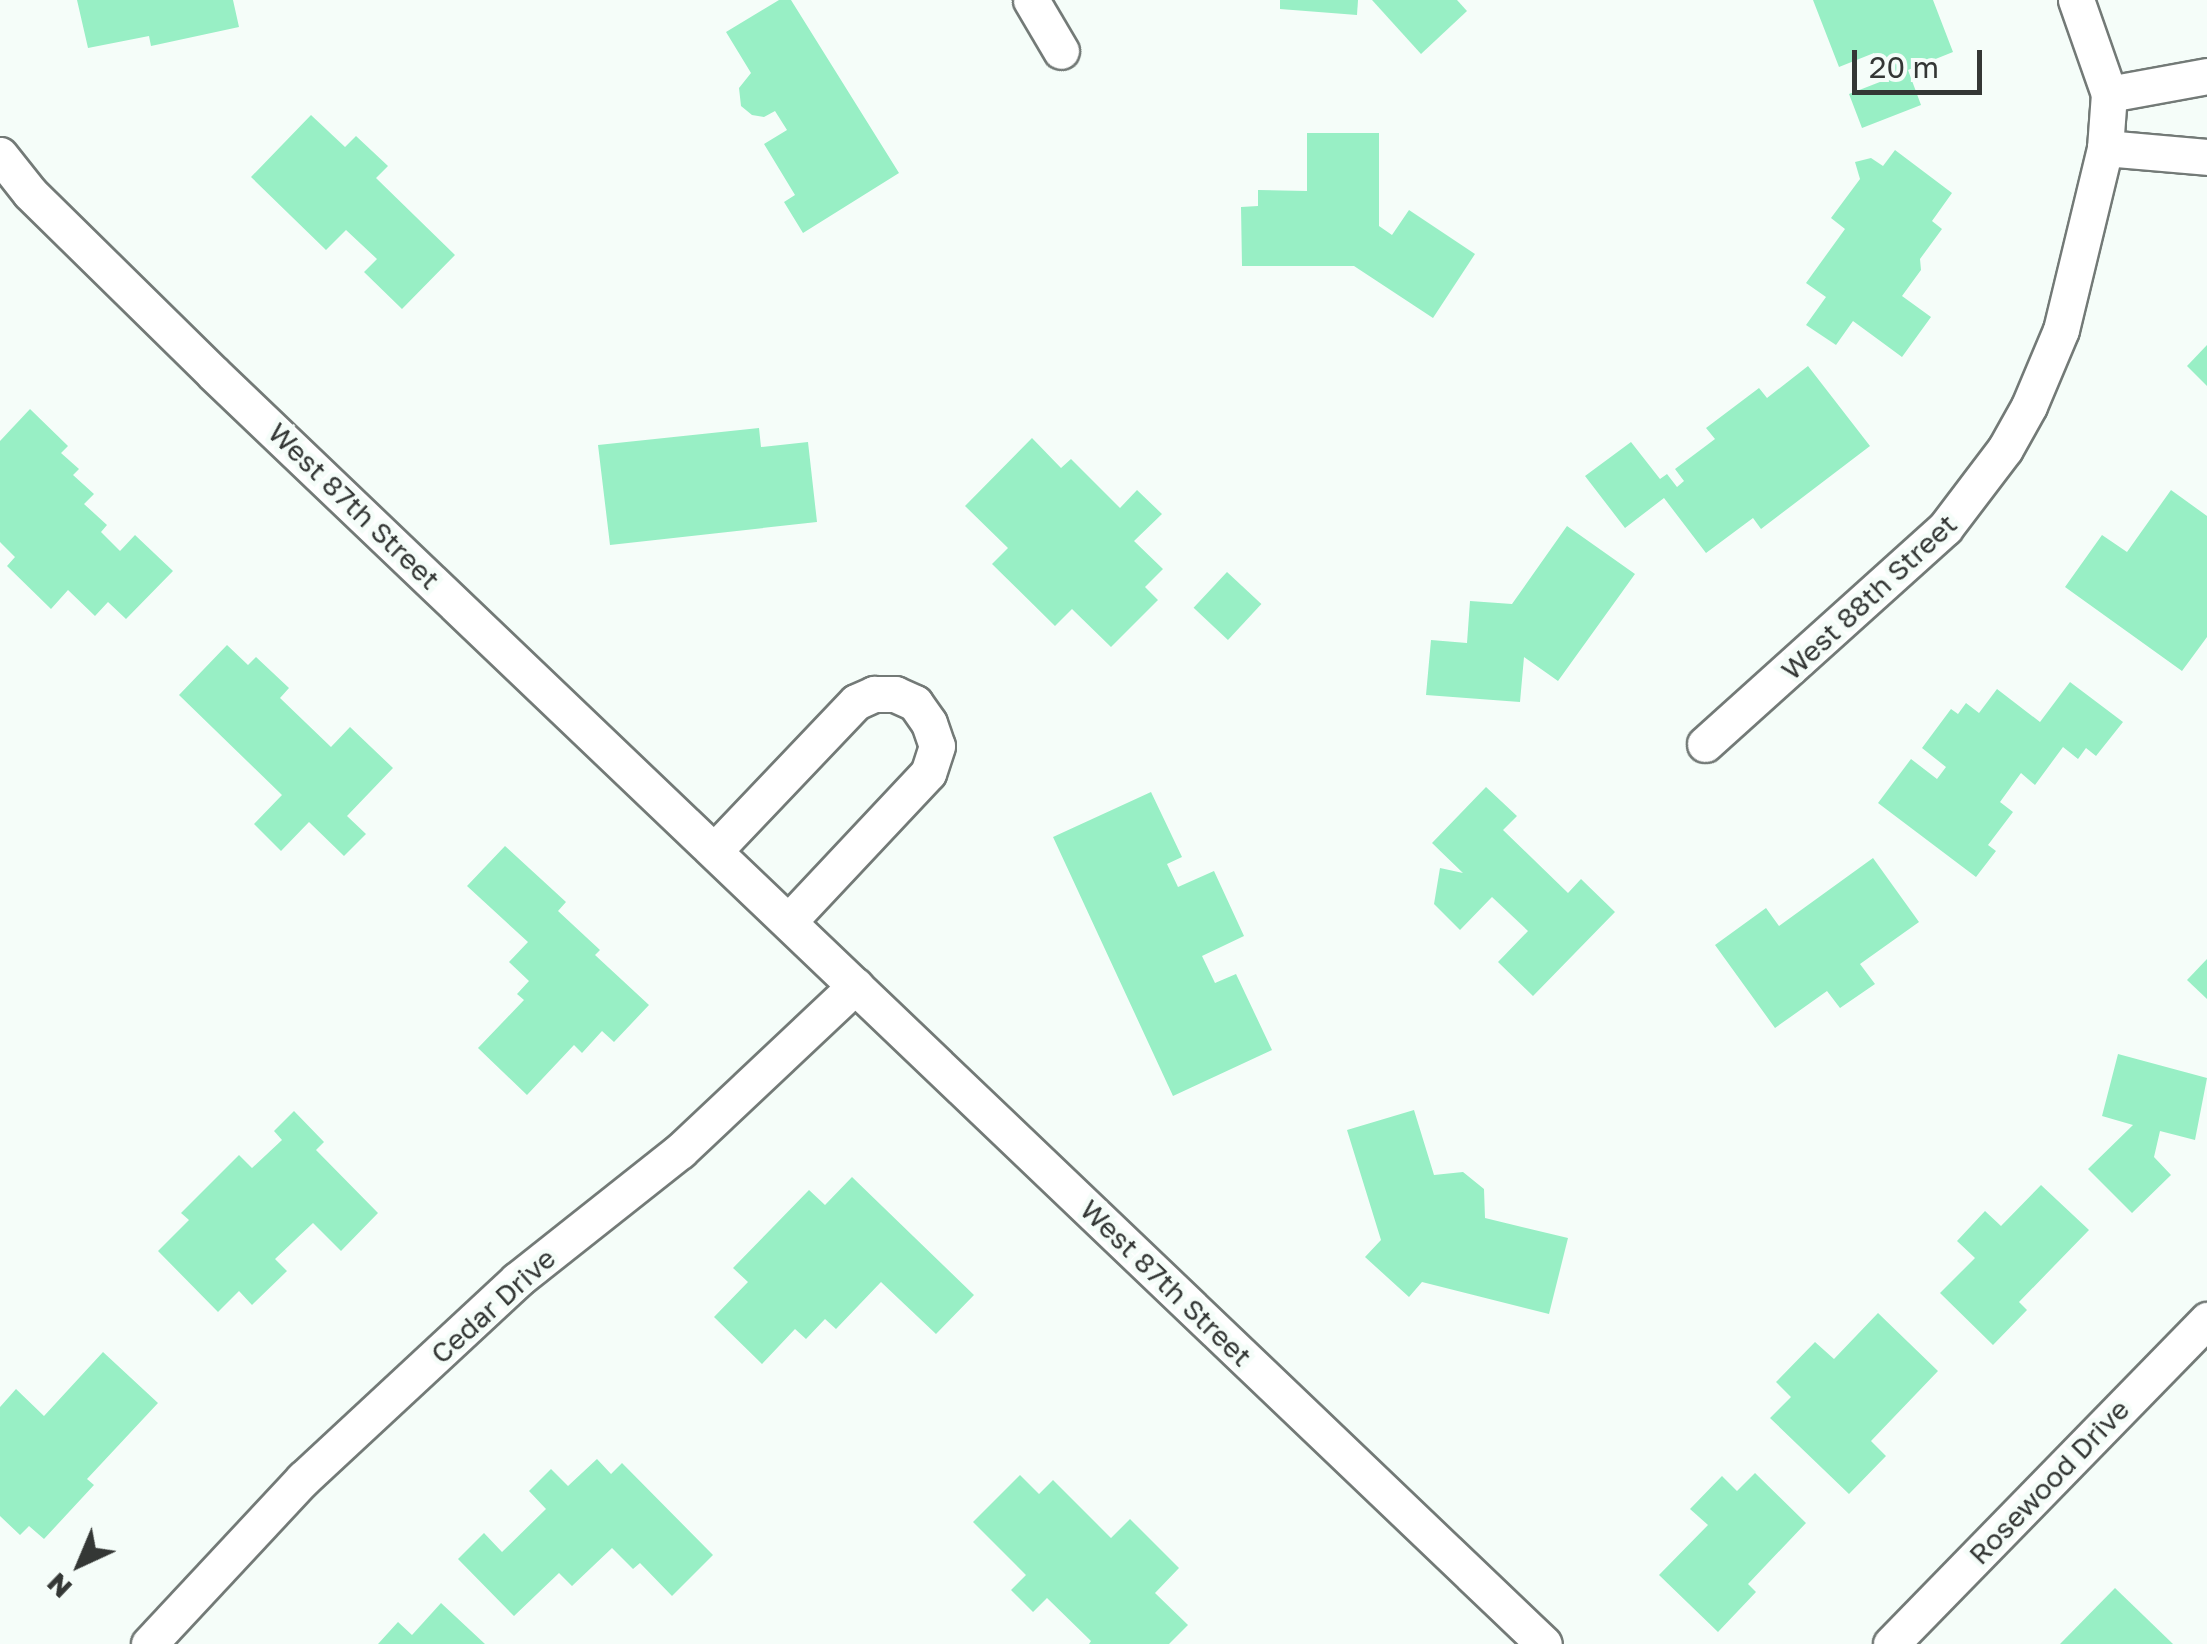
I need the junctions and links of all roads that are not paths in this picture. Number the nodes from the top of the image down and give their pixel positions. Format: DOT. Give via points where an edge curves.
graph roads {
  1 [pos="1032,0"];
  2 [pos="2076,0"];
  3 [pos="1061,50"];
  4 [pos="2207,76"];
  5 [pos="2109,94"];
  6 [pos="2105,148"];
  7 [pos="0,155"];
  8 [pos="2207,157"];
  9 [pos="1705,744"];
  10 [pos="715,850"];
  11 [pos="790,921"];
  12 [pos="854,986"];
  13 [pos="2207,1320"];
  14 [pos="149,1644"];
  15 [pos="1544,1644"];
  16 [pos="1891,1644"];
  1 -- 3 [label="street"];
  2 -- 5 [label="street, West 88th Street"];
  4 -- 5 [label="street"];
  5 -- 6 [label="street, West 88th Street"];
  6 -- 8 [label="street"];
  6 -- 9 [label="street, West 88th Street" via="2061,330 2006,448 1945,528"];
  7 -- 10 [label="street, West 87th Street" via="30,193 214,373"];
  10 -- 11 [label="street, West 87th Street"];
  10 -- 11 [label="street" via="856,702 895,694 915,703 937,746 928,773"];
  11 -- 12 [label="street, West 87th Street"];
  12 -- 14 [label="street, Cedar Drive" via="680,1151 517,1280 304,1479"];
  12 -- 15 [label="street, West 87th Street"];
  13 -- 16 [label="street, Rosewood Drive"];
}
